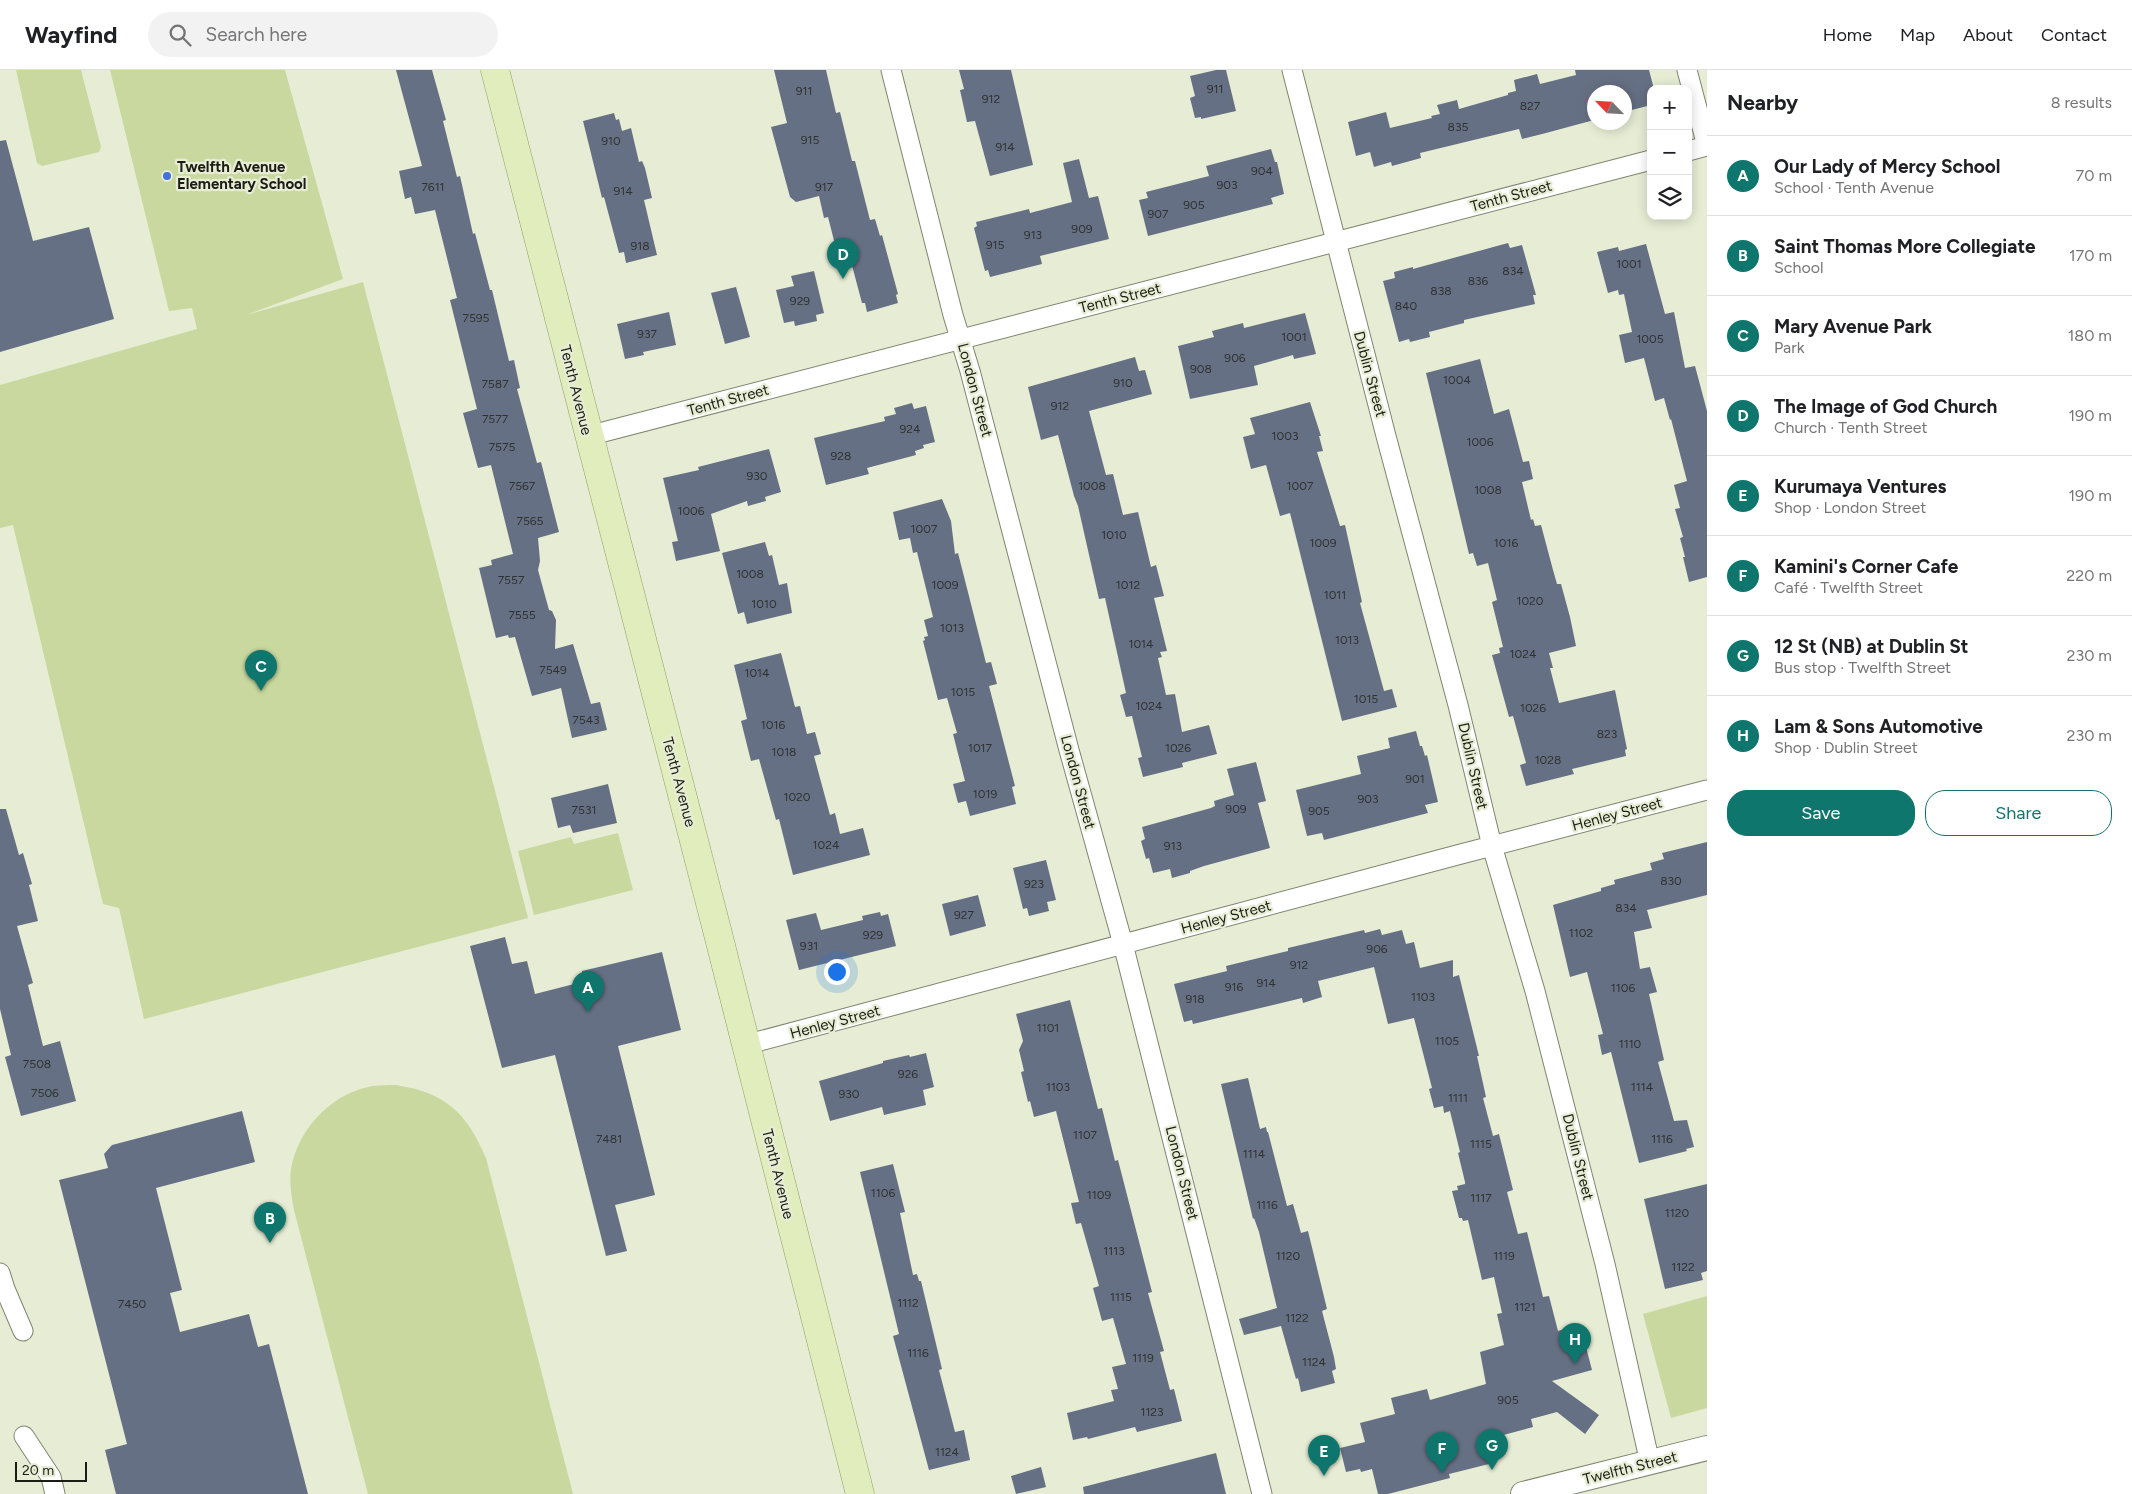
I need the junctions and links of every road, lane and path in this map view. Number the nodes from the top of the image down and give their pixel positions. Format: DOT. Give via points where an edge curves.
graph roads {
  1 [pos="495,70"];
  2 [pos="891,70"];
  3 [pos="1292,70"];
  4 [pos="1687,70"];
  5 [pos="1707,146"];
  6 [pos="1692,150"];
  7 [pos="1647,161"];
  8 [pos="1337,242"];
  9 [pos="961,339"];
  10 [pos="588,436"];
  11 [pos="1707,790"];
  12 [pos="1492,846"];
  13 [pos="1123,944"];
  14 [pos="745,1045"];
  15 [pos="0,1273"];
  16 [pos="23,1331"];
  17 [pos="24,1436"];
  18 [pos="1707,1448"];
  19 [pos="1650,1463"];
  20 [pos="56,1494"];
  21 [pos="860,1494"];
  22 [pos="1262,1494"];
  23 [pos="1523,1494"];
  1 -- 10 [label="main road, Tenth Avenue"];
  2 -- 9 [label="street, London Street"];
  3 -- 8 [label="street, Dublin Street"];
  4 -- 5 [label="street"];
  5 -- 6 [label="street"];
  7 -- 8 [label="street, Tenth Street"];
  8 -- 9 [label="street, Tenth Street"];
  8 -- 12 [label="street, Dublin Street"];
  9 -- 10 [label="street, Tenth Street"];
  9 -- 13 [label="street, London Street"];
  10 -- 14 [label="main road, Tenth Avenue"];
  11 -- 12 [label="street, Henley Street"];
  12 -- 13 [label="street, Henley Street"];
  12 -- 19 [label="street, Dublin Street" via="1535,991 1598,1236"];
  13 -- 14 [label="street, Henley Street"];
  13 -- 22 [label="street, London Street"];
  14 -- 21 [label="main road, Tenth Avenue"];
  15 -- 16 [label="street"];
  17 -- 20 [label="street" via="51,1476"];
  18 -- 19 [label="street, Twelfth Street"];
  19 -- 23 [label="street, Twelfth Street"];
}
